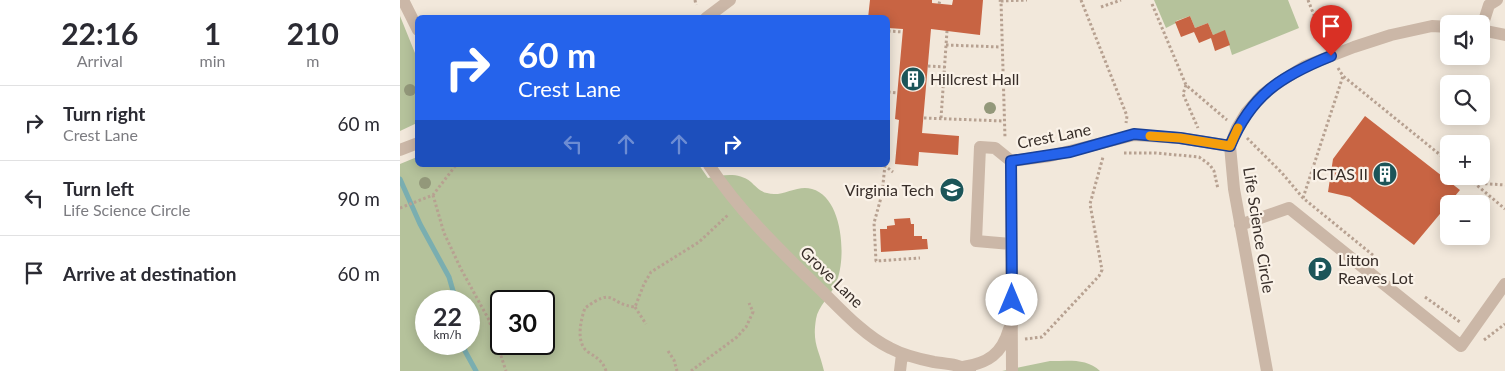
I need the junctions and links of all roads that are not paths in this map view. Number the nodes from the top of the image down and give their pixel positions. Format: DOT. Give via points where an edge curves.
graph roads {
  1 [pos="730,0"];
  2 [pos="1497,0"];
  3 [pos="405,4"];
  4 [pos="710,15"];
  5 [pos="1486,15"];
  6 [pos="415,24"];
  7 [pos="1440,26"];
  8 [pos="1490,32"];
  9 [pos="1505,35"];
  10 [pos="415,144"];
  11 [pos="1230,146"];
  12 [pos="400,150"];
  13 [pos="1011,161"];
  14 [pos="710,167"];
  15 [pos="1240,225"];
  16 [pos="1011,244"];
  17 [pos="1505,284"];
  18 [pos="1012,320"];
  19 [pos="902,354"];
  20 [pos="967,369"];
  21 [pos="900,371"];
  22 [pos="1012,371"];
  23 [pos="1268,371"];
  1 -- 4 [label="street"];
  2 -- 5 [label="street" via="1489,5"];
  3 -- 6 [label="street"];
  7 -- 11 [label="street, Life Science Circle" via="1391,35 1305,66 1262,95 1246,113"];
  8 -- 9 [label="street"];
  10 -- 12 [label="street"];
  11 -- 13 [label="street, Crest Lane" via="1134,134 1070,152"];
  11 -- 15 [label="street, Life Science Circle"];
  13 -- 16 [label="street, Crest Lane"];
  13 -- 16 [label="street" via="995,148 980,147 976,241"];
  14 -- 19 [label="street, Grove Lane" via="760,230 842,311 884,345"];
  15 -- 17 [label="street" via="1289,208 1461,346"];
  15 -- 23 [label="street, Life Science Circle"];
  16 -- 18 [label="street, Crest Lane"];
  18 -- 20 [label="street, Grove Lane" via="998,352"];
  18 -- 22 [label="street"];
  19 -- 20 [label="street, Grove Lane"];
  19 -- 21 [label="street"];
}
